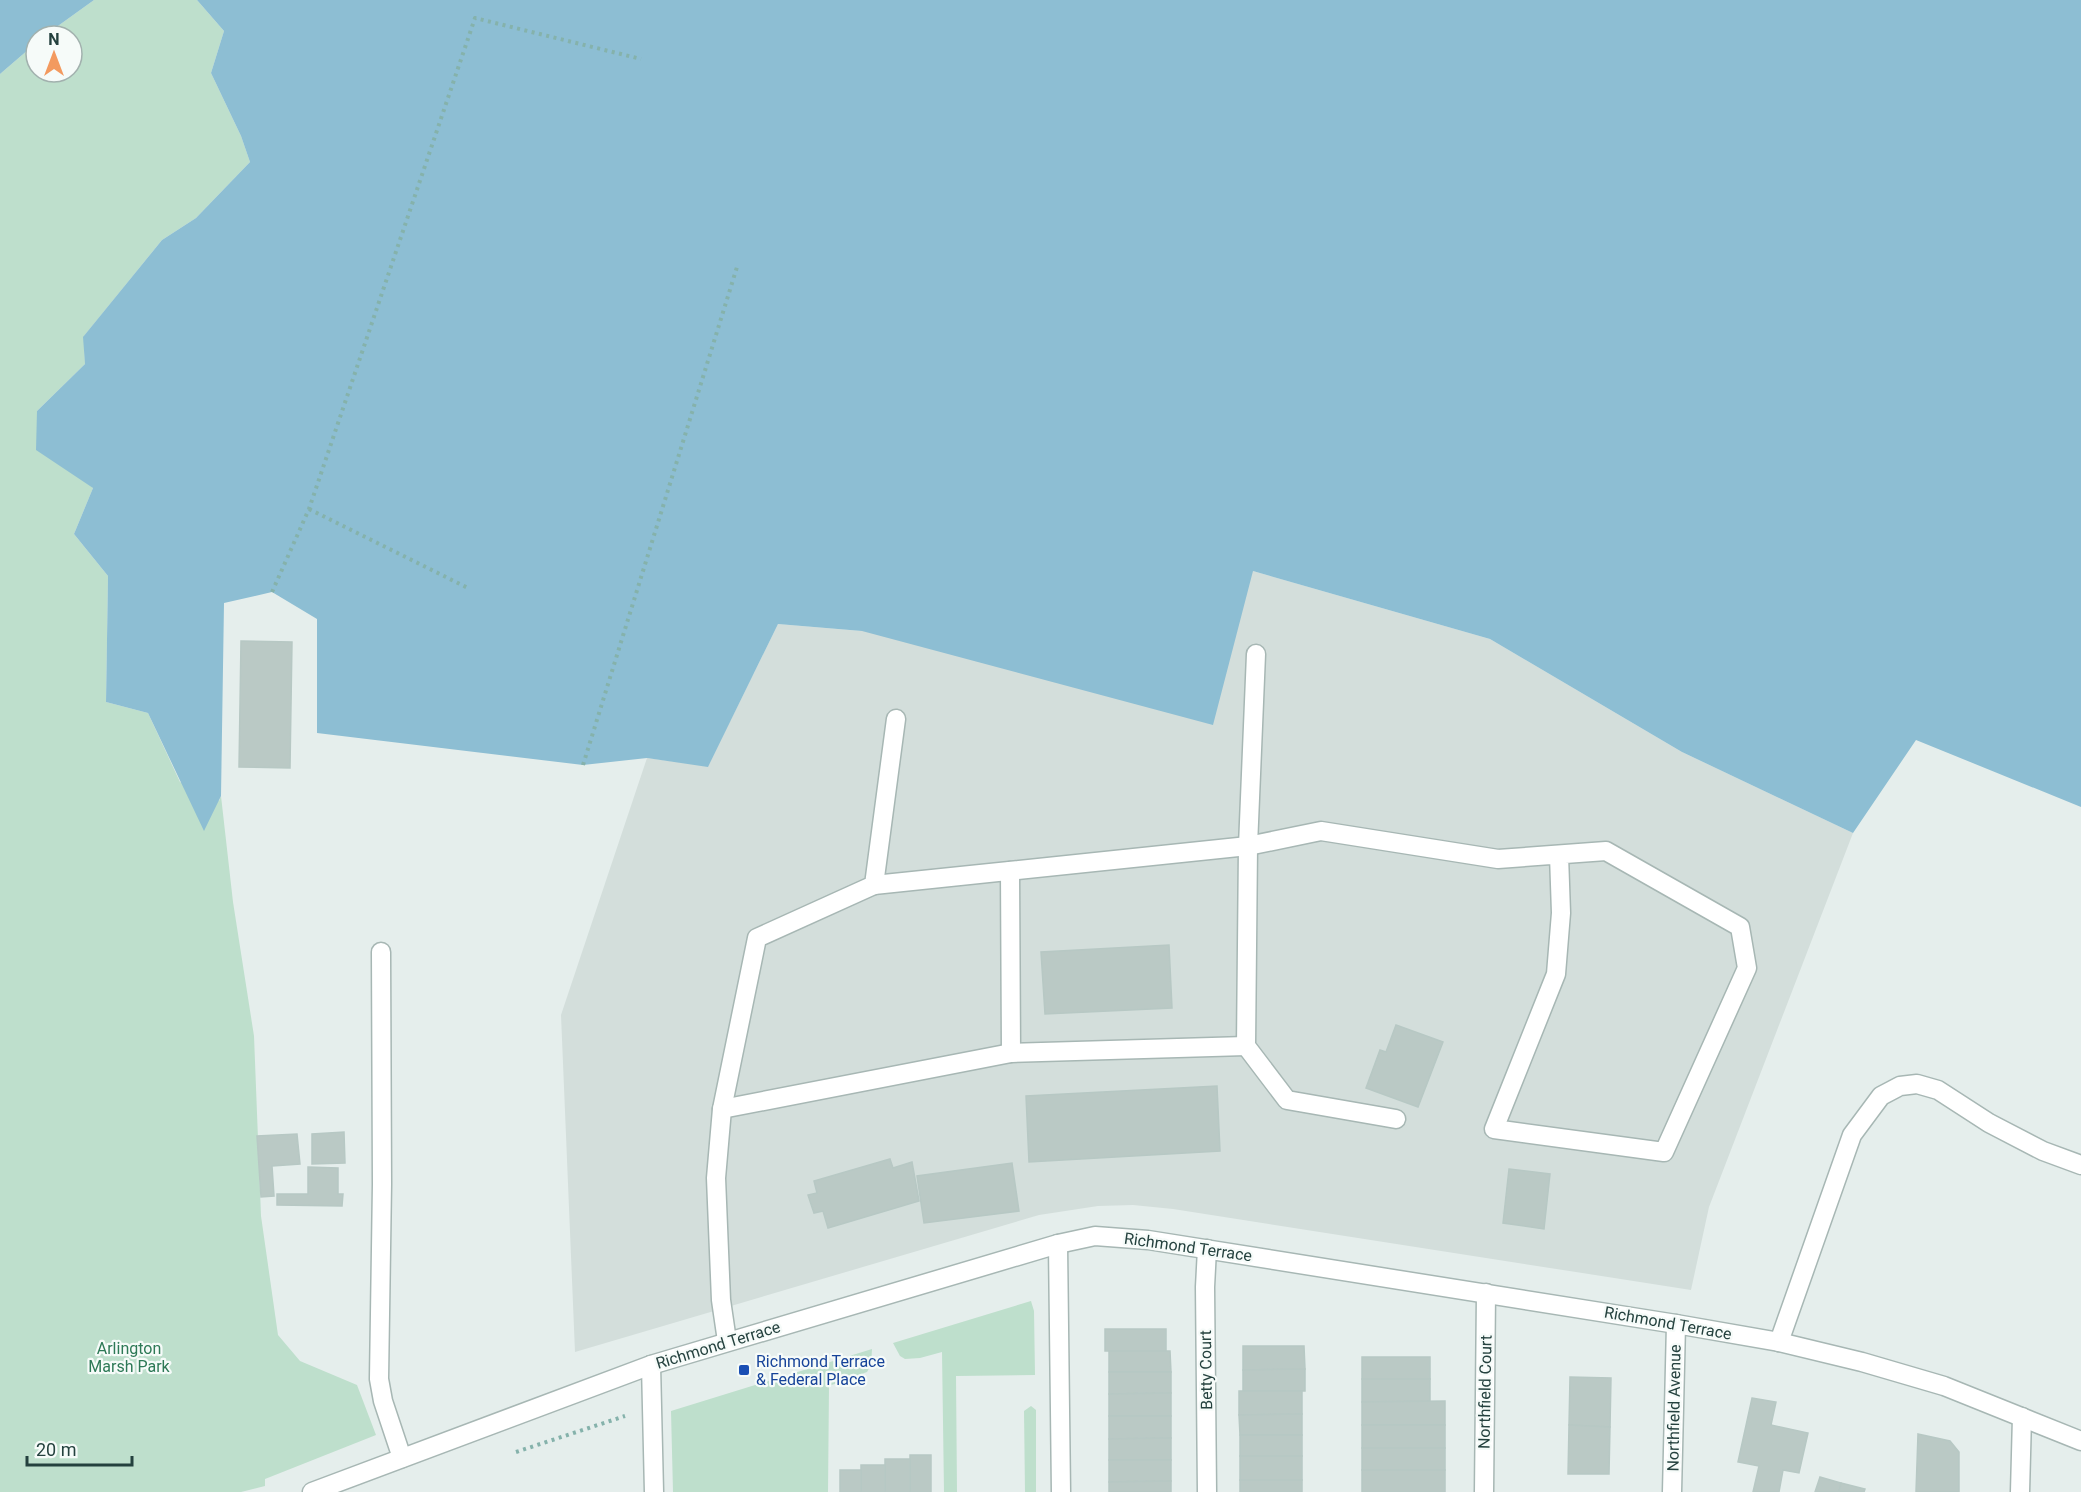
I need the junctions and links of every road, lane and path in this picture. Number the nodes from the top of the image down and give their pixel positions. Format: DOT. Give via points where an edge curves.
graph roads {
  1 [pos="641,59"];
  2 [pos="737,267"];
  3 [pos="309,509"];
  4 [pos="470,589"];
  5 [pos="272,592"];
  6 [pos="1256,654"];
  7 [pos="896,719"];
  8 [pos="583,765"];
  9 [pos="1248,846"];
  10 [pos="1559,855"];
  11 [pos="1010,871"];
  12 [pos="874,885"];
  13 [pos="381,952"];
  14 [pos="1246,1046"];
  15 [pos="1011,1053"];
  16 [pos="722,1109"];
  17 [pos="1396,1119"];
  18 [pos="2081,1165"];
  19 [pos="1058,1244"];
  20 [pos="1207,1249"];
  21 [pos="1486,1293"];
  22 [pos="1676,1324"];
  23 [pos="727,1341"];
  24 [pos="1779,1342"];
  25 [pos="651,1365"];
  26 [pos="625,1416"];
  27 [pos="2022,1417"];
  28 [pos="2081,1441"];
  29 [pos="516,1452"];
  30 [pos="402,1458"];
  31 [pos="312,1492"];
  32 [pos="654,1492"];
  33 [pos="1061,1492"];
  34 [pos="1207,1492"];
  35 [pos="1484,1492"];
  36 [pos="1672,1492"];
  37 [pos="2020,1492"];
  1 -- 3 [label="path" via="475,18"];
  2 -- 8 [label="path"];
  3 -- 4 [label="path"];
  3 -- 5 [label="path"];
  6 -- 9 [label="street"];
  7 -- 12 [label="street"];
  9 -- 10 [label="street" via="1321,831 1498,859"];
  9 -- 11 [label="street"];
  9 -- 14 [label="street"];
  10 -- 10 [label="street" via="1606,851 1740,927 1747,968 1664,1152 1494,1129 1556,974 1561,913"];
  11 -- 12 [label="street"];
  11 -- 15 [label="street"];
  12 -- 16 [label="street" via="757,938"];
  13 -- 30 [label="street" via="380,1379 383,1401"];
  14 -- 15 [label="street"];
  14 -- 17 [label="street" via="1287,1100"];
  15 -- 16 [label="street"];
  16 -- 23 [label="street" via="716,1178 721,1300"];
  18 -- 24 [label="street" via="2043,1151 1989,1123 1938,1090 1917,1084 1900,1086 1881,1096 1852,1135"];
  19 -- 20 [label="street, Richmond Terrace" via="1113,1236"];
  19 -- 23 [label="street, Richmond Terrace"];
  19 -- 33 [label="street"];
  20 -- 21 [label="street, Richmond Terrace"];
  20 -- 34 [label="street, Betty Court"];
  21 -- 22 [label="street, Richmond Terrace"];
  21 -- 35 [label="street, Northfield Court"];
  22 -- 24 [label="street, Richmond Terrace"];
  22 -- 36 [label="street, Northfield Avenue"];
  23 -- 25 [label="street, Richmond Terrace"];
  24 -- 27 [label="street, Richmond Terrace" via="1912,1376"];
  25 -- 30 [label="street, Richmond Terrace"];
  25 -- 32 [label="street"];
  26 -- 29 [label="path"];
  27 -- 28 [label="street, Richmond Terrace"];
  27 -- 37 [label="street"];
  30 -- 31 [label="street, Richmond Terrace"];
}
